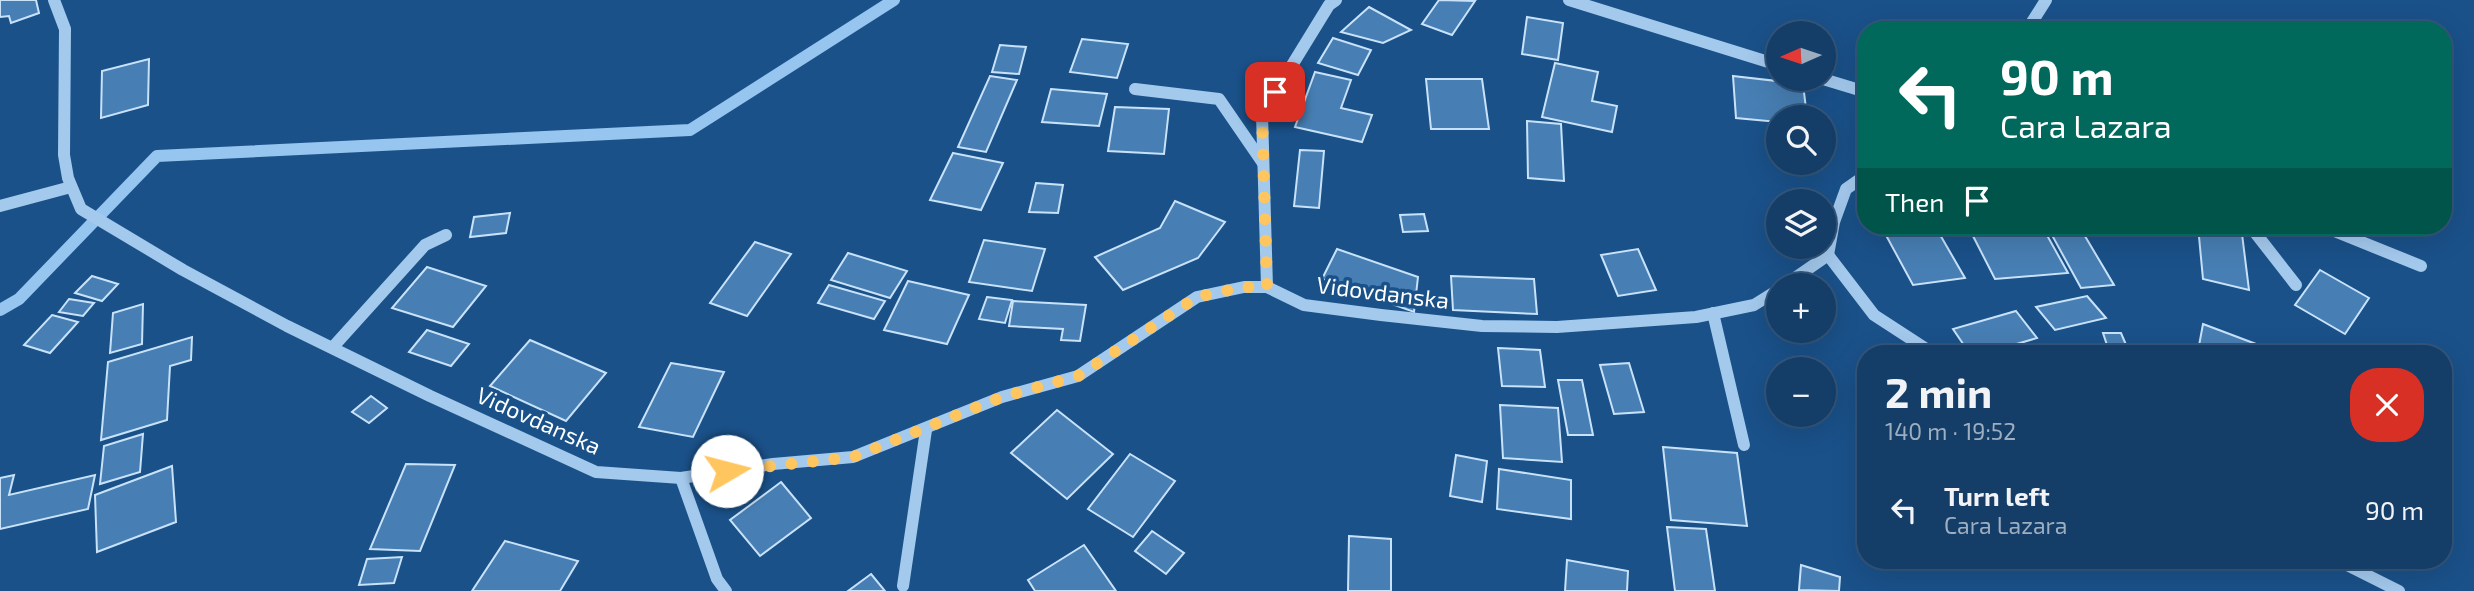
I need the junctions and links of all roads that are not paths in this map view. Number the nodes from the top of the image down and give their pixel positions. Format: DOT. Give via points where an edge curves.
graph roads {
  1 [pos="54,0"];
  2 [pos="1336,0"];
  3 [pos="1569,0"];
  4 [pos="2046,0"];
  5 [pos="2033,21"];
  6 [pos="1766,61"];
  7 [pos="1836,83"];
  8 [pos="1135,89"];
  9 [pos="1857,89"];
  10 [pos="1263,163"];
  11 [pos="1857,181"];
  12 [pos="71,187"];
  13 [pos="0,206"];
  14 [pos="1836,214"];
  15 [pos="446,235"];
  16 [pos="2257,235"];
  17 [pos="2344,235"];
  18 [pos="1822,259"];
  19 [pos="1831,259"];
  20 [pos="2421,266"];
  21 [pos="1802,273"];
  22 [pos="2296,285"];
  23 [pos="1267,287"];
  24 [pos="1766,297"];
  25 [pos="1713,313"];
  26 [pos="1920,345"];
  27 [pos="333,347"];
  28 [pos="926,430"];
  29 [pos="1744,445"];
  30 [pos="681,478"];
  31 [pos="2355,569"];
  32 [pos="903,586"];
  33 [pos="726,591"];
  34 [pos="2399,591"];
  1 -- 12 [label="street, Vidovdanska" via="65,29 64,155"];
  2 -- 10 [label="street" via="1262,114"];
  3 -- 6 [label="street"];
  4 -- 5 [label="street"];
  7 -- 9 [label="street"];
  8 -- 10 [label="street" via="1219,99"];
  10 -- 23 [label="street"];
  11 -- 14 [label="street" via="1846,188"];
  12 -- 13 [label="street"];
  12 -- 27 [label="street, Vidovdanska" via="81,209 183,270"];
  15 -- 27 [label="street" via="425,246"];
  16 -- 22 [label="street"];
  17 -- 20 [label="street"];
  18 -- 21 [label="street"];
  19 -- 26 [label="street" via="1874,315"];
  23 -- 25 [label="street, Vidovdanska" via="1304,305 1482,326 1606,325"];
  23 -- 28 [label="street, Vidovdanska" via="1197,297 1078,376 1002,397"];
  24 -- 25 [label="street, Vidovdanska"];
  25 -- 29 [label="street"];
  27 -- 30 [label="street, Vidovdanska" via="596,472"];
  28 -- 30 [label="street, Vidovdanska" via="853,457"];
  28 -- 32 [label="street"];
  30 -- 33 [label="street" via="717,579"];
  31 -- 34 [label="street"];
}
